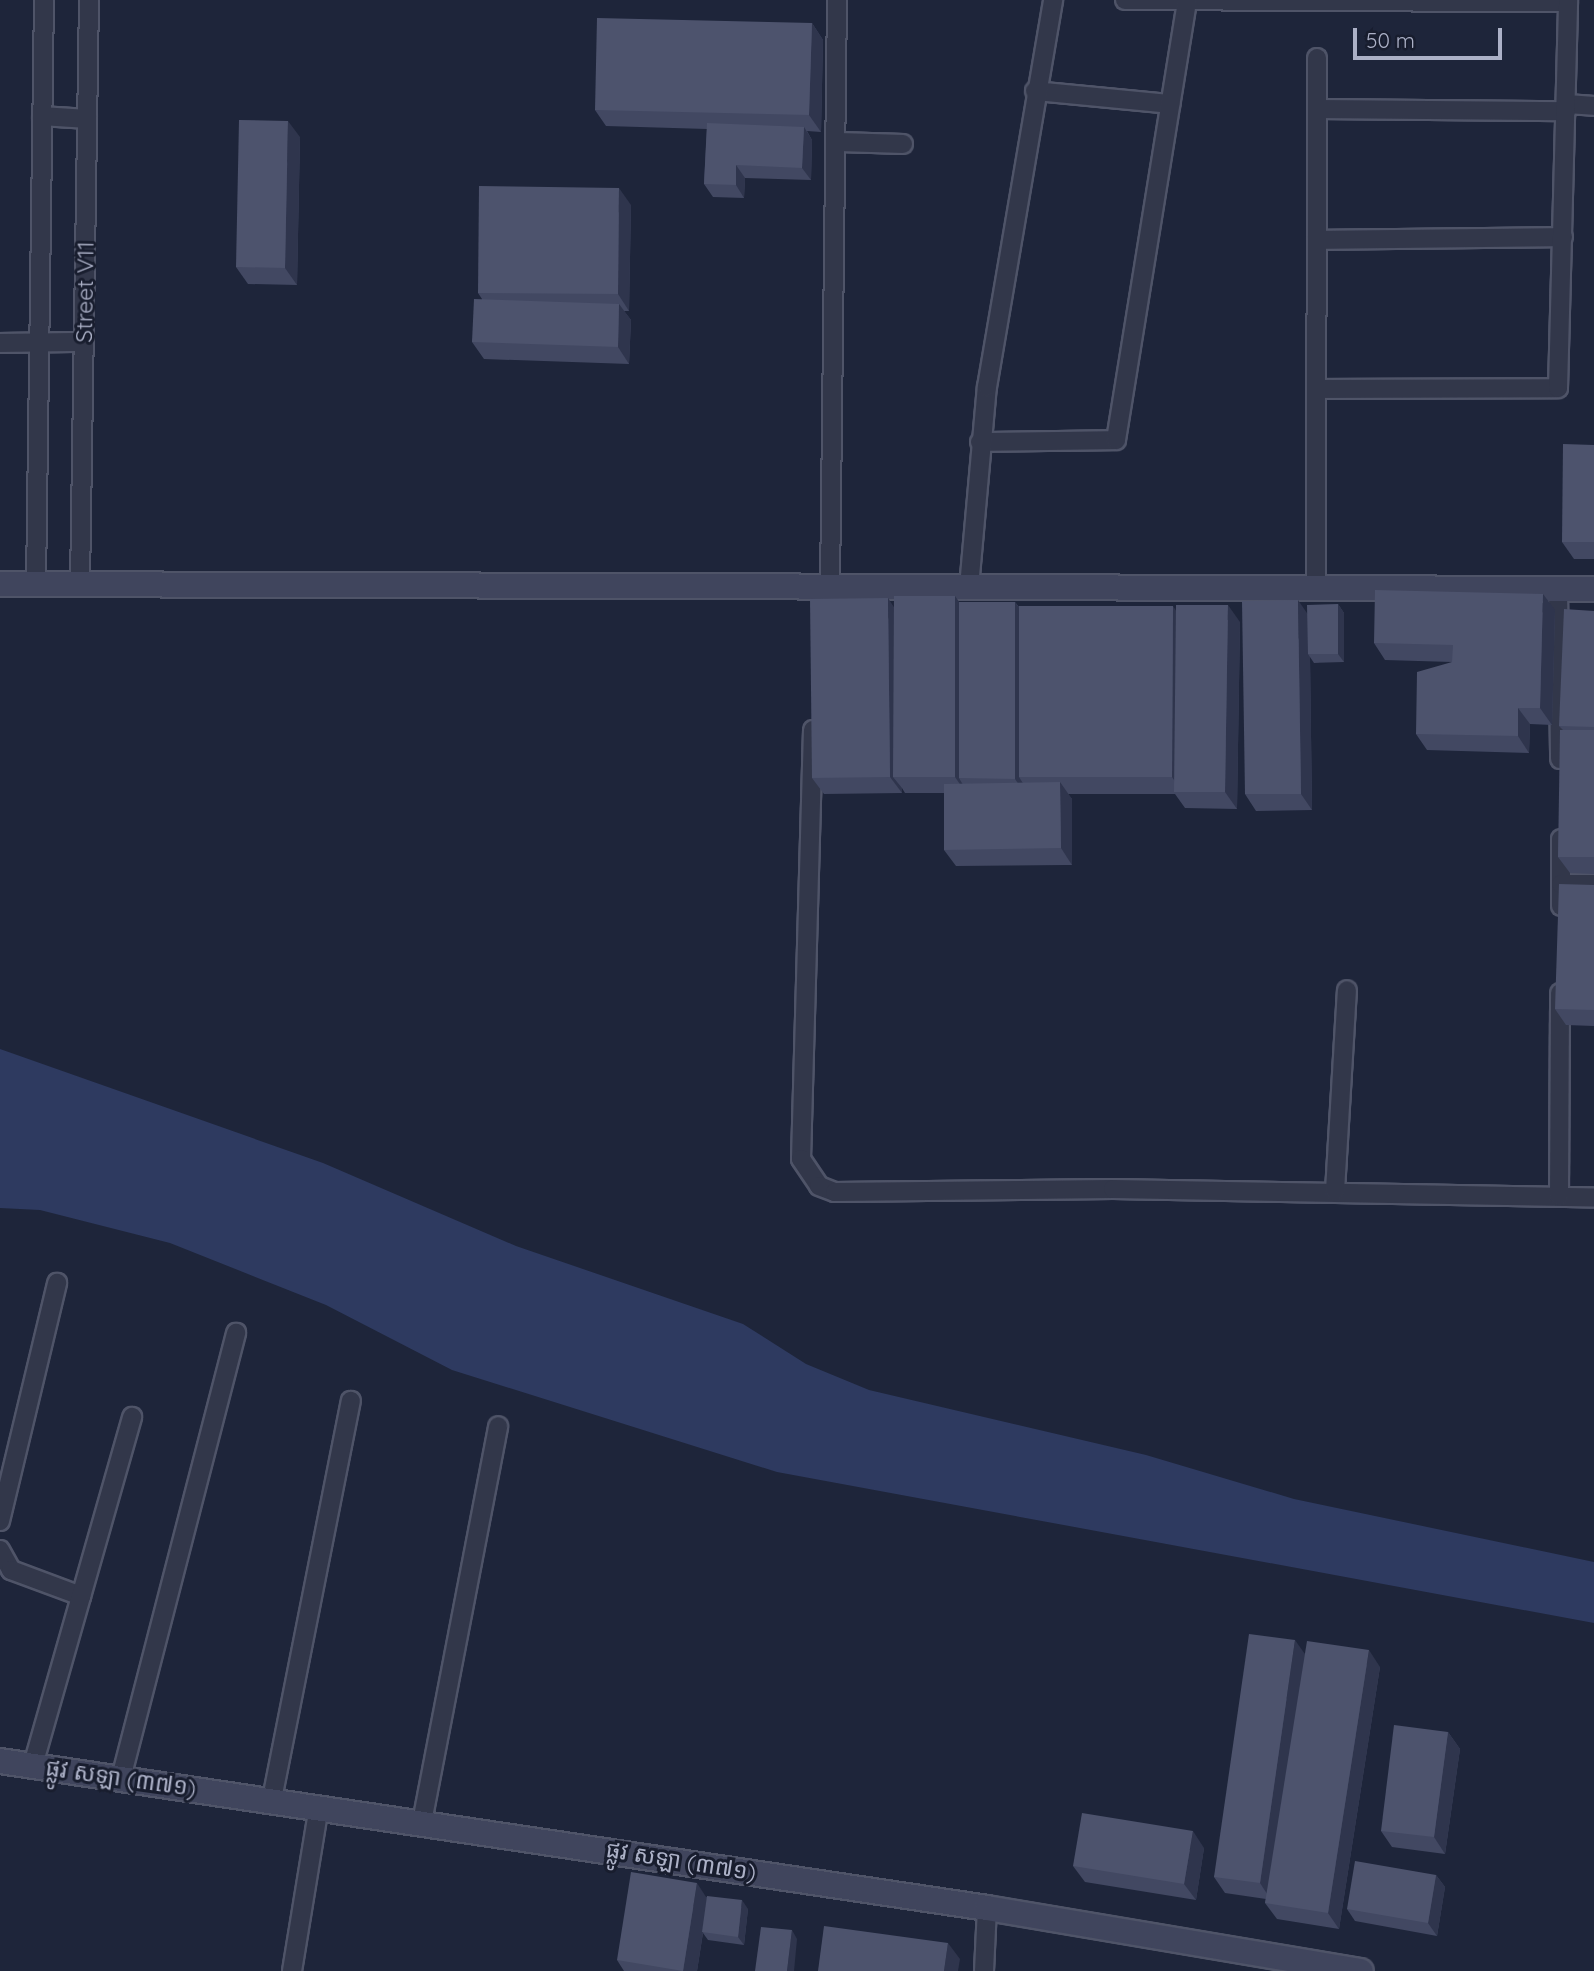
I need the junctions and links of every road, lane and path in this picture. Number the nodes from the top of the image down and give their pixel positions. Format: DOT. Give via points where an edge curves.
graph roads {
  1 [pos="44,0"];
  2 [pos="89,0"];
  3 [pos="837,0"];
  4 [pos="1052,0"];
  5 [pos="1125,0"];
  6 [pos="1186,1"];
  7 [pos="1568,1"];
  8 [pos="1391,2"];
  9 [pos="1317,58"];
  10 [pos="1035,91"];
  11 [pos="1170,104"];
  12 [pos="1594,106"];
  13 [pos="1317,108"];
  14 [pos="1566,108"];
  15 [pos="43,116"];
  16 [pos="88,119"];
  17 [pos="840,142"];
  18 [pos="903,144"];
  19 [pos="1563,237"];
  20 [pos="1317,240"];
  21 [pos="40,342"];
  22 [pos="84,342"];
  23 [pos="0,343"];
  24 [pos="1317,388"];
  25 [pos="979,442"];
  26 [pos="0,584"];
  27 [pos="36,584"];
  28 [pos="80,584"];
  29 [pos="823,587"];
  30 [pos="969,587"];
  31 [pos="1316,589"];
  32 [pos="1558,589"];
  33 [pos="1594,589"];
  34 [pos="816,614"];
  35 [pos="813,708"];
  36 [pos="1560,777"];
  37 [pos="1560,817"];
  38 [pos="1561,884"];
  39 [pos="1594,884"];
  40 [pos="1561,925"];
  41 [pos="1561,966"];
  42 [pos="1347,990"];
  43 [pos="1335,1191"];
  44 [pos="1559,1196"];
  45 [pos="1594,1197"];
  46 [pos="57,1283"];
  47 [pos="236,1333"];
  48 [pos="351,1401"];
  49 [pos="132,1417"];
  50 [pos="498,1426"];
  51 [pos="0,1521"];
  52 [pos="0,1550"];
  53 [pos="81,1595"];
  54 [pos="0,1761"];
  55 [pos="33,1765"];
  56 [pos="121,1778"];
  57 [pos="272,1799"];
  58 [pos="319,1806"];
  59 [pos="422,1822"];
  60 [pos="987,1908"];
  61 [pos="292,1971"];
  62 [pos="985,1971"];
  63 [pos="1361,1971"];
  1 -- 15 [label="street, Street V11"];
  2 -- 16 [label="street, Street V11"];
  3 -- 17 [label="street"];
  4 -- 10 [label="street"];
  5 -- 6 [label="street"];
  6 -- 8 [label="street"];
  6 -- 11 [label="street"];
  7 -- 8 [label="street"];
  7 -- 14 [label="street"];
  9 -- 13 [label="street"];
  10 -- 11 [label="street"];
  10 -- 25 [label="street"];
  11 -- 25 [label="street" via="1116,440"];
  12 -- 14 [label="street"];
  13 -- 14 [label="street"];
  13 -- 20 [label="street"];
  14 -- 19 [label="street"];
  15 -- 16 [label="street"];
  15 -- 21 [label="street, Street V11"];
  16 -- 22 [label="street, Street V11"];
  17 -- 18 [label="street"];
  17 -- 29 [label="street"];
  19 -- 20 [label="street"];
  19 -- 24 [label="street" via="1561,383 1554,391"];
  20 -- 24 [label="street"];
  21 -- 22 [label="street"];
  21 -- 23 [label="street"];
  21 -- 27 [label="street, Street V11"];
  22 -- 28 [label="street, Street V11"];
  24 -- 31 [label="street"];
  25 -- 30 [label="street"];
  26 -- 27 [label="street"];
  27 -- 28 [label="street"];
  28 -- 29 [label="street"];
  29 -- 30 [label="street"];
  29 -- 34 [label="street"];
  30 -- 31 [label="street"];
  31 -- 32 [label="street"];
  32 -- 33 [label="street"];
  32 -- 36 [label="street"];
  35 -- 43 [label="street" via="801,1159 819,1186 835,1192"];
  37 -- 38 [label="street"];
  38 -- 39 [label="street"];
  38 -- 40 [label="street"];
  41 -- 44 [label="street"];
  42 -- 43 [label="street"];
  43 -- 44 [label="street"];
  44 -- 45 [label="street"];
  46 -- 51 [label="street"];
  47 -- 56 [label="street"];
  48 -- 57 [label="street"];
  49 -- 53 [label="street"];
  50 -- 59 [label="street"];
  52 -- 53 [label="street" via="11,1570"];
  53 -- 55 [label="street"];
  54 -- 55 [label="street, ផ្លូវ សឡា (៣៧១)"];
  55 -- 56 [label="street, ផ្លូវ សឡា (៣៧១)"];
  56 -- 57 [label="street, ផ្លូវ សឡា (៣៧១)"];
  57 -- 58 [label="street, ផ្លូវ សឡា (៣៧១)"];
  58 -- 59 [label="street, ផ្លូវ សឡា (៣៧១)"];
  58 -- 61 [label="street"];
  59 -- 60 [label="street, ផ្លូវ សឡា (៣៧១)"];
  60 -- 62 [label="street"];
  60 -- 63 [label="street, ផ្លូវ សឡា (៣៧១)"];
}
